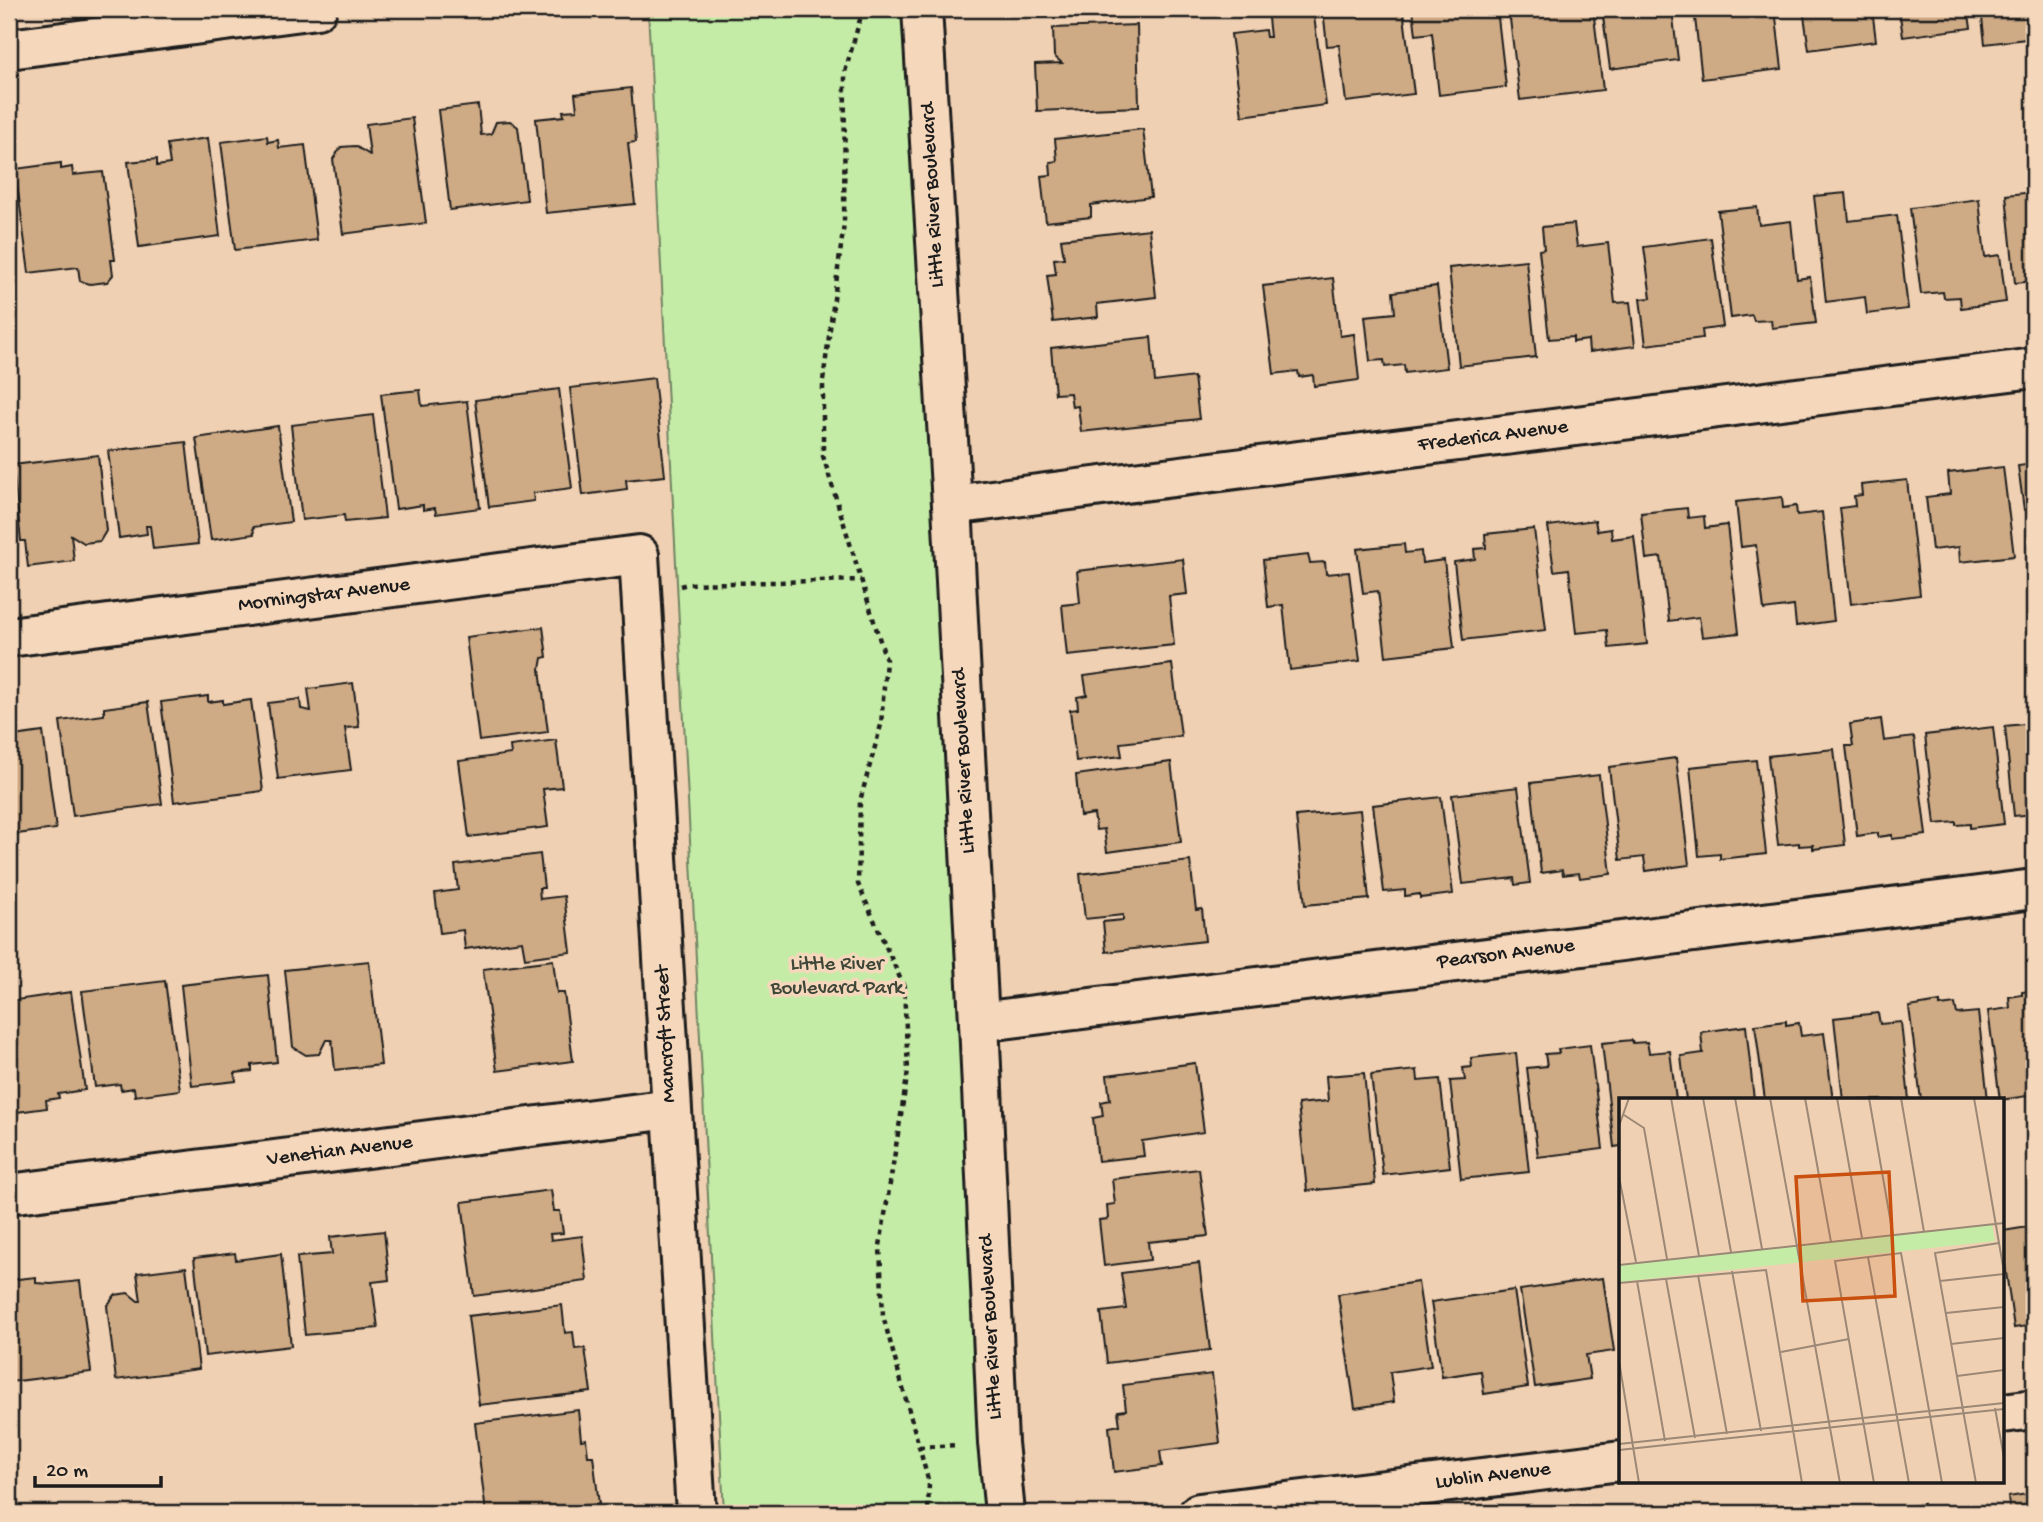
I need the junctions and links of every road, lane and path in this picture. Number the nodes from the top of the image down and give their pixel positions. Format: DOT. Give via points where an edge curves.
graph roads {
  1 [pos="317,9"];
  2 [pos="863,9"];
  3 [pos="922,9"];
  4 [pos="9,48"];
  5 [pos="2034,368"];
  6 [pos="952,505"];
  7 [pos="639,555"];
  8 [pos="861,580"];
  9 [pos="688,584"];
  10 [pos="9,637"];
  11 [pos="2034,889"];
  12 [pos="979,1022"];
  13 [pos="671,1109"];
  14 [pos="9,1194"];
  15 [pos="2034,1409"];
  16 [pos="2004,1413"];
  17 [pos="1619,1461"];
  18 [pos="696,1513"];
  19 [pos="928,1513"];
  20 [pos="1005,1513"];
  21 [pos="1199,1513"];
  1 -- 4 [label="street"];
  2 -- 8 [label="path" via="845,72 844,224 823,382 823,456"];
  3 -- 6 [label="street, Little River Boulevard"];
  5 -- 6 [label="street, Frederica Avenue"];
  6 -- 12 [label="street, Little River Boulevard"];
  7 -- 10 [label="street, Morningstar Avenue"];
  7 -- 13 [label="street, Mancroft Street"];
  8 -- 9 [label="path"];
  8 -- 19 [label="path" via="886,660 881,725 860,801 858,884 904,987 908,1071 880,1246 883,1316 929,1483"];
  11 -- 12 [label="street, Pearson Avenue"];
  12 -- 20 [label="street, Little River Boulevard"];
  13 -- 14 [label="street, Venetian Avenue"];
  13 -- 18 [label="street, Mancroft Street"];
  15 -- 16 [label="street"];
  17 -- 21 [label="street, Lublin Avenue"];
}
